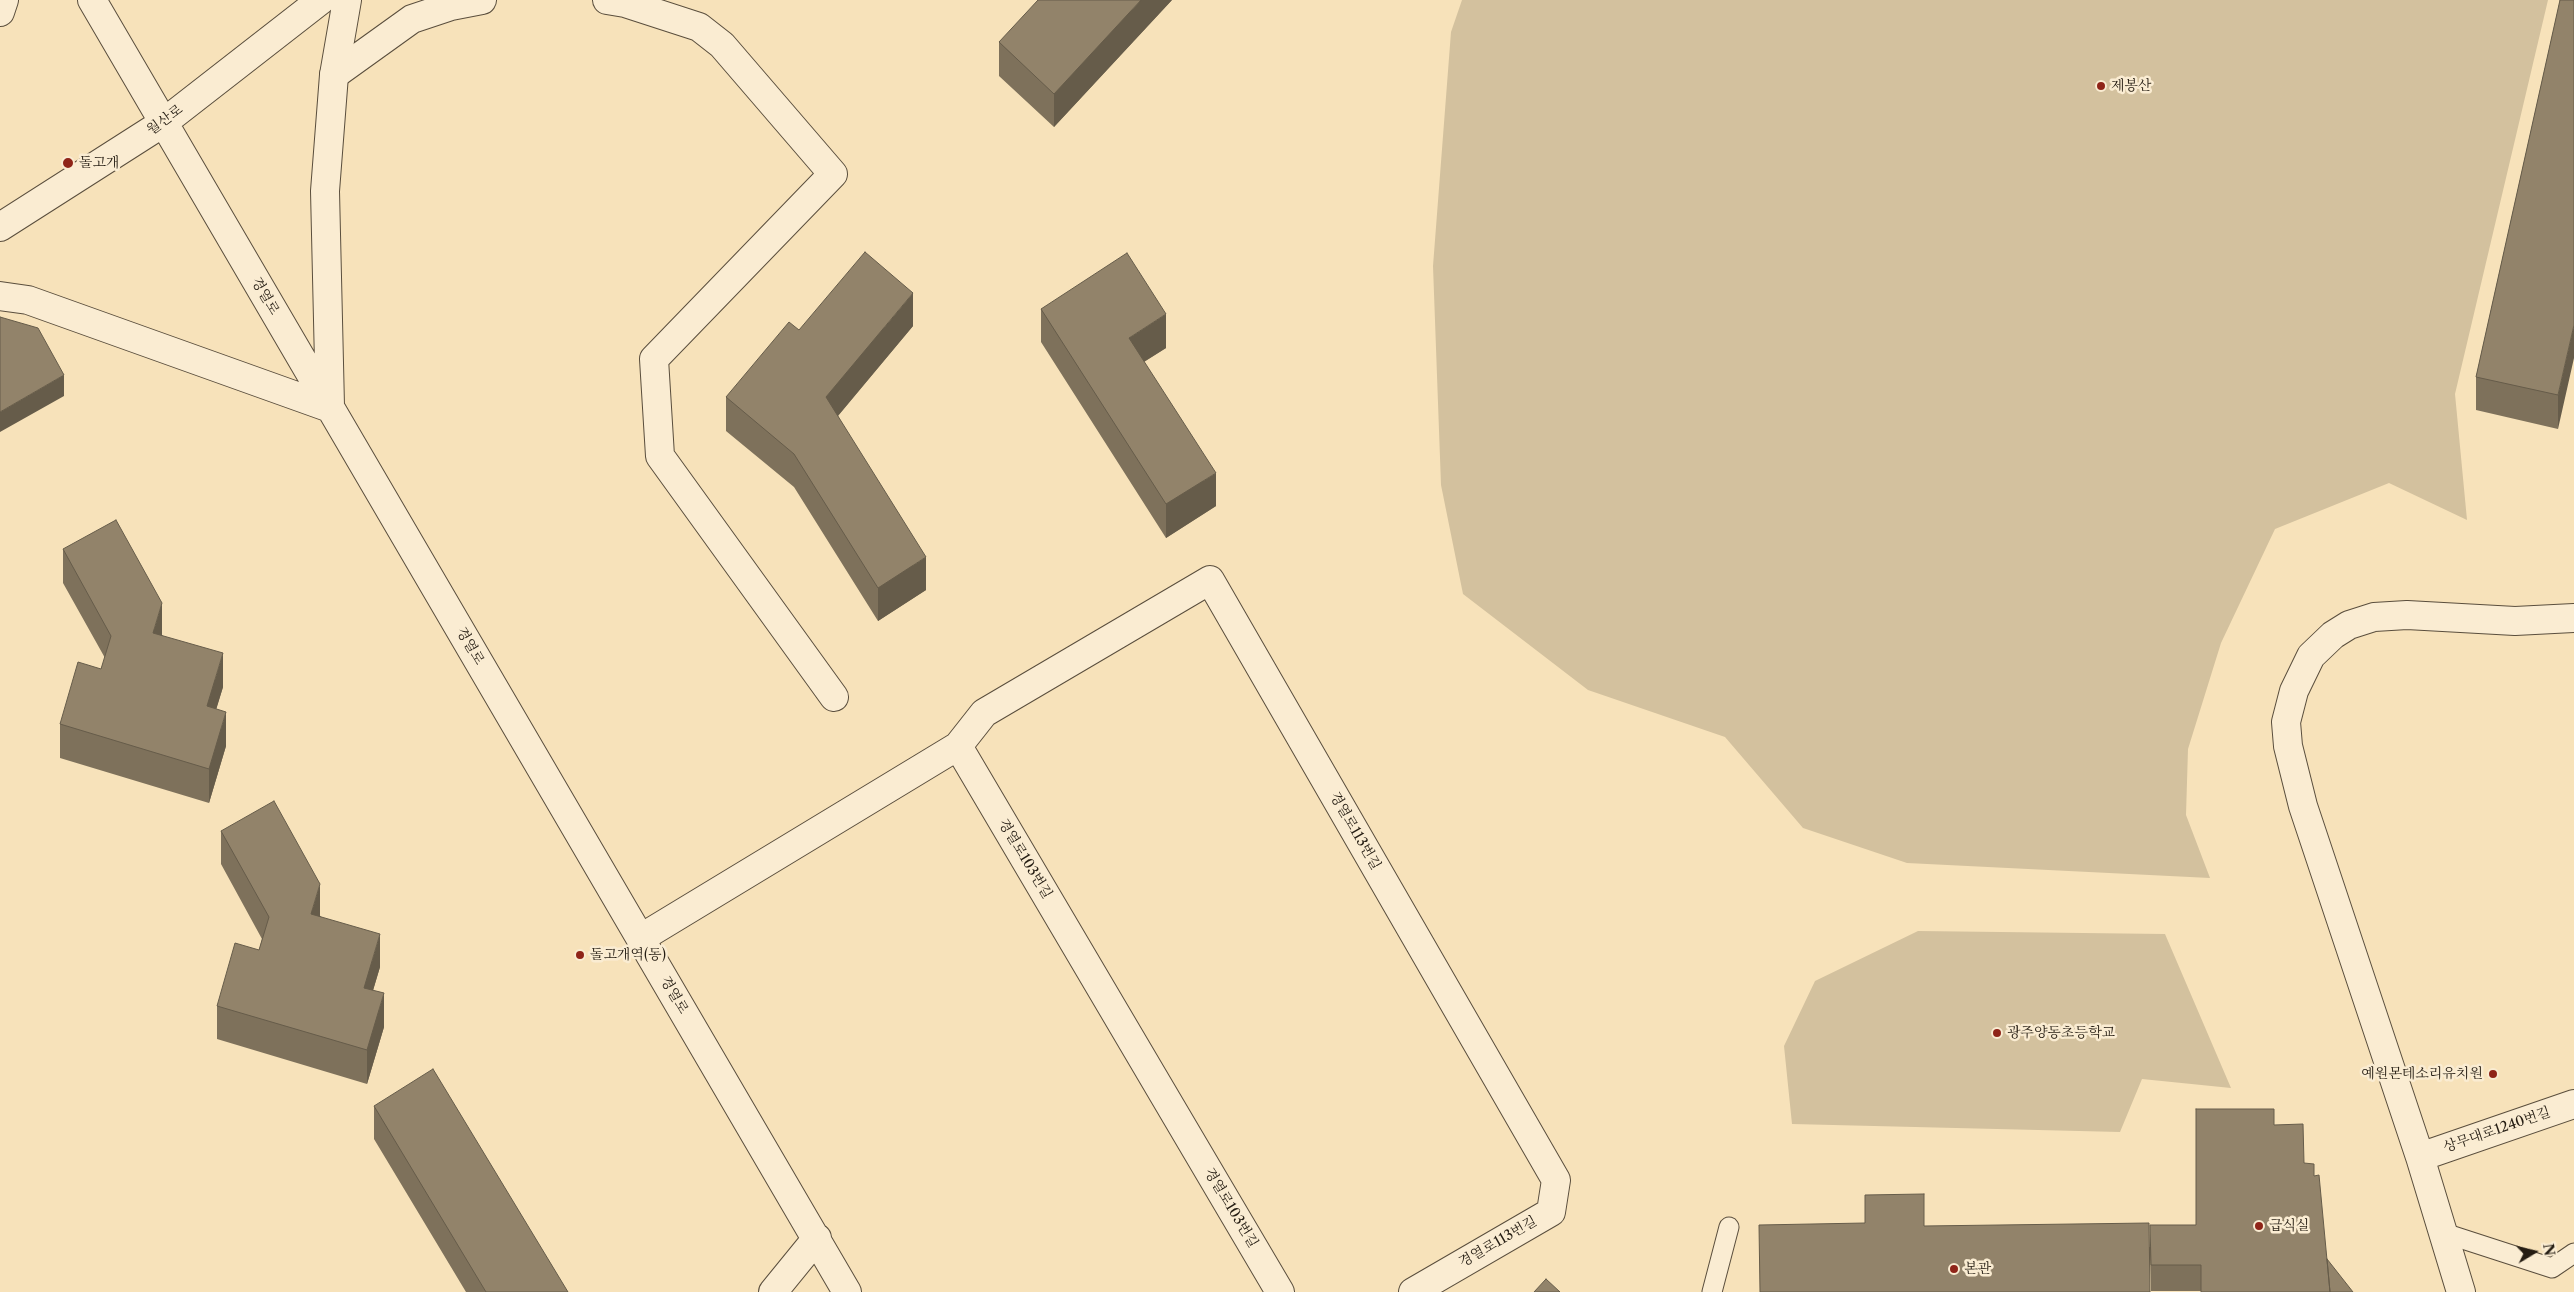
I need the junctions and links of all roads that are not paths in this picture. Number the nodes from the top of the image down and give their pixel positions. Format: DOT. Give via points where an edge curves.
graph roads {
  1 [pos="4,0"];
  2 [pos="92,0"];
  3 [pos="320,0"];
  4 [pos="346,0"];
  5 [pos="482,0"];
  6 [pos="606,0"];
  7 [pos="0,12"];
  8 [pos="334,75"];
  9 [pos="163,123"];
  10 [pos="0,227"];
  11 [pos="0,296"];
  12 [pos="330,408"];
  13 [pos="2574,618"];
  14 [pos="834,697"];
  15 [pos="958,746"];
  16 [pos="640,938"];
  17 [pos="2574,1104"];
  18 [pos="2420,1156"];
  19 [pos="1729,1227"];
  20 [pos="2441,1232"];
  21 [pos="817,1238"];
  22 [pos="2574,1253"];
  23 [pos="773,1292"];
  24 [pos="847,1292"];
  25 [pos="1280,1292"];
  26 [pos="1413,1292"];
  27 [pos="1712,1292"];
  28 [pos="2461,1292"];
  1 -- 7 [label="street"];
  2 -- 9 [label="street, 경열로"];
  3 -- 9 [label="street, 월산로"];
  4 -- 8 [label="street"];
  5 -- 8 [label="street" via="412,19"];
  6 -- 14 [label="street" via="699,27 722,45 832,174 654,359 660,456"];
  8 -- 12 [label="street" via="325,191"];
  9 -- 10 [label="street, 월산로"];
  9 -- 12 [label="street, 경열로"];
  11 -- 12 [label="street" via="28,300"];
  12 -- 16 [label="street, 경열로"];
  13 -- 18 [label="street" via="2515,621 2407,615 2374,617 2349,625 2323,643 2311,656 2294,692 2286,722 2288,746 2303,806"];
  15 -- 16 [label="street"];
  15 -- 25 [label="street, 경열로103번길"];
  15 -- 26 [label="street, 경열로113번길" via="984,712 1210,580 1556,1180 1551,1212"];
  16 -- 21 [label="street, 경열로"];
  17 -- 18 [label="street, 상무대로1240번길"];
  18 -- 20 [label="street"];
  19 -- 27 [label="lane"];
  20 -- 22 [label="lane" via="2552,1268"];
  20 -- 28 [label="street"];
  21 -- 23 [label="street"];
  21 -- 24 [label="street, 경열로"];
}
